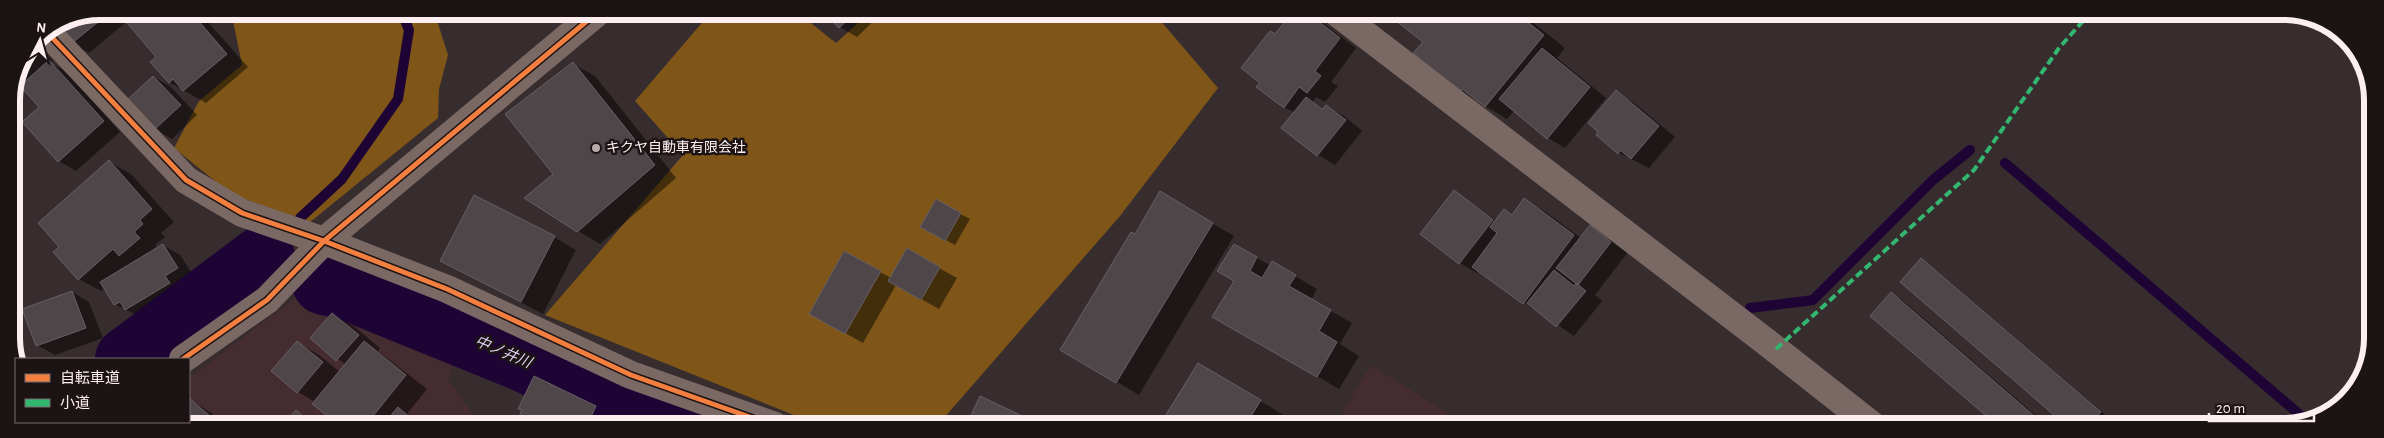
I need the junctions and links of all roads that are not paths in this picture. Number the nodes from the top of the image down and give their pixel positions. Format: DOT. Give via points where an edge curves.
graph roads {
  1 [pos="588,20"];
  2 [pos="1346,20"];
  3 [pos="51,36"];
  4 [pos="324,242"];
  5 [pos="185,358"];
  6 [pos="752,418"];
  7 [pos="1863,418"];
  1 -- 4 [label="street"];
  2 -- 7 [label="street"];
  3 -- 4 [label="street" via="186,180 242,213"];
  4 -- 5 [label="street" via="267,300"];
  4 -- 6 [label="street" via="447,289 631,375"];
}
